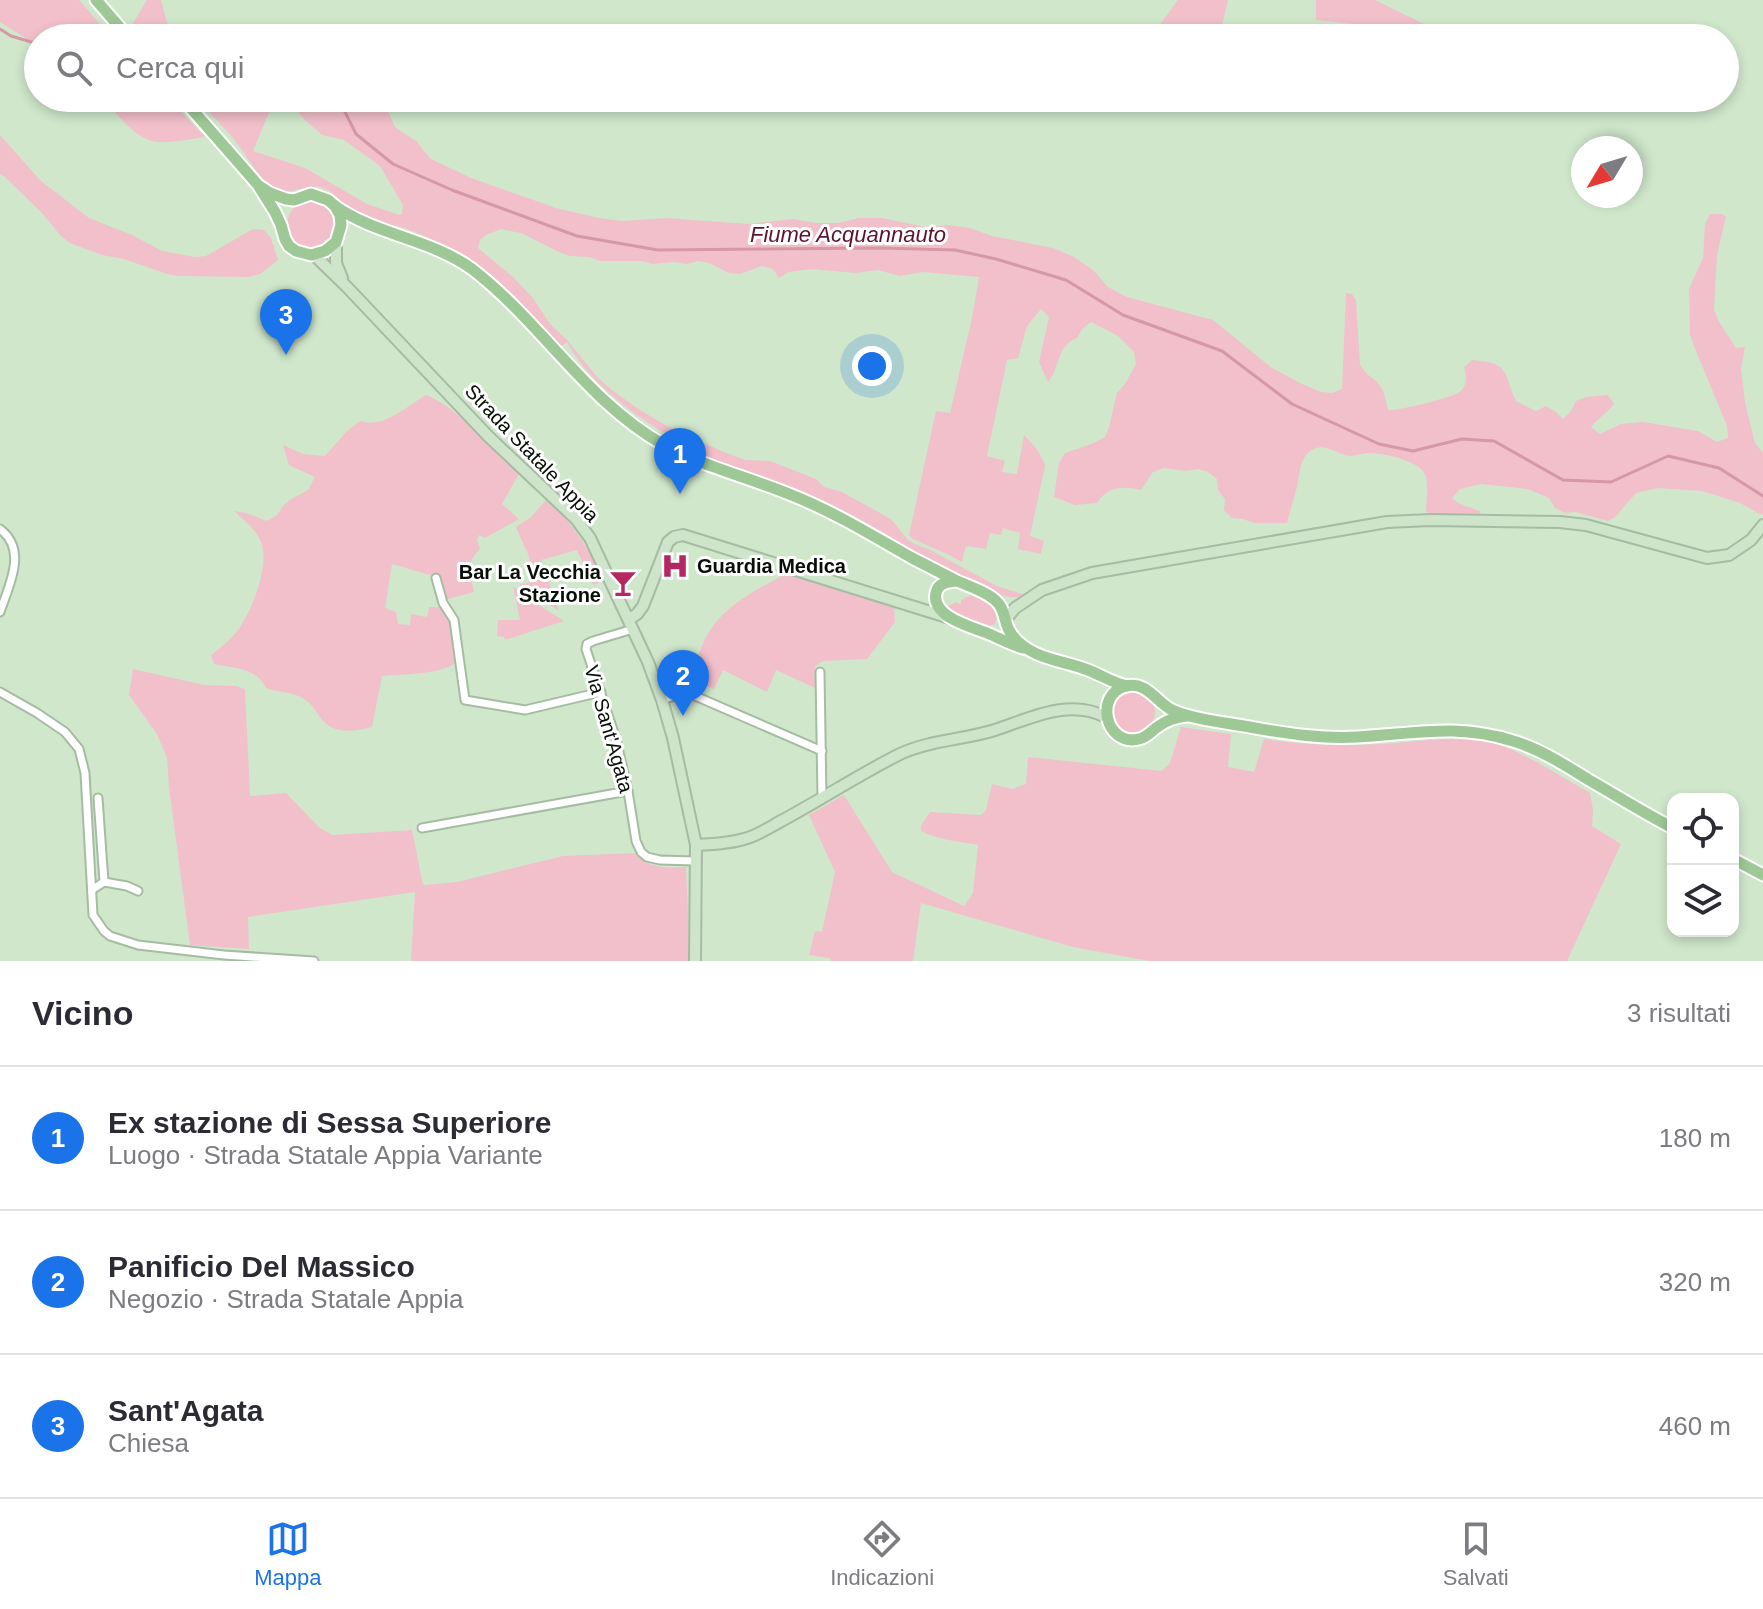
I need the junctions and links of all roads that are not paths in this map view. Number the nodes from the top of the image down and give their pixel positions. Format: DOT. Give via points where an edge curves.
graph roads {
  1 [pos="96,0"];
  2 [pos="117,24"];
  3 [pos="194,112"];
  4 [pos="258,185"];
  5 [pos="294,200"];
  6 [pos="335,206"];
  7 [pos="281,225"];
  8 [pos="383,229"];
  9 [pos="338,239"];
  10 [pos="311,255"];
  11 [pos="347,287"];
  12 [pos="1763,525"];
  13 [pos="0,529"];
  14 [pos="913,558"];
  15 [pos="436,578"];
  16 [pos="956,581"];
  17 [pos="936,592"];
  18 [pos="989,595"];
  19 [pos="1022,603"];
  20 [pos="919,608"];
  21 [pos="0,612"];
  22 [pos="951,618"];
  23 [pos="1005,620"];
  24 [pos="631,624"];
  25 [pos="985,632"];
  26 [pos="1032,651"];
  27 [pos="820,672"];
  28 [pos="1101,677"];
  29 [pos="1127,686"];
  30 [pos="0,692"];
  31 [pos="601,692"];
  32 [pos="1156,698"];
  33 [pos="662,700"];
  34 [pos="1108,701"];
  35 [pos="1081,710"];
  36 [pos="1187,716"];
  37 [pos="1106,717"];
  38 [pos="1155,729"];
  39 [pos="822,751"];
  40 [pos="628,791"];
  41 [pos="98,798"];
  42 [pos="822,799"];
  43 [pos="688,811"];
  44 [pos="1667,825"];
  45 [pos="422,828"];
  46 [pos="725,843"];
  47 [pos="696,845"];
  48 [pos="695,861"];
  49 [pos="1739,862"];
  50 [pos="1763,875"];
  51 [pos="104,882"];
  52 [pos="93,889"];
  53 [pos="138,891"];
  54 [pos="224,958"];
  55 [pos="307,961"];
  56 [pos="314,961"];
  57 [pos="695,961"];
  1 -- 2 [label="main road"];
  3 -- 4 [label="main road, Strada Statale Appia"];
  4 -- 5 [label="main road, Strada Statale Appia"];
  4 -- 7 [label="main road, Strada Statale Appia"];
  5 -- 6 [label="main road, Strada Statale Appia" via="311,194"];
  5 -- 7 [label="main road" via="284,210"];
  6 -- 8 [label="main road"];
  6 -- 9 [label="main road, Strada Statale Appia" via="341,225"];
  7 -- 10 [label="main road, Strada Statale Appia" via="289,246"];
  8 -- 9 [label="main road" via="354,227"];
  8 -- 14 [label="main road" via="470,268 599,396 654,439 839,516"];
  9 -- 10 [label="main road"];
  9 -- 11 [label="street, Strada Statale Appia" via="336,263"];
  10 -- 11 [label="street, Strada Statale Appia"];
  11 -- 24 [label="street, Strada Statale Appia" via="488,436 576,519"];
  12 -- 19 [label="street" via="1729,555 1707,558 1560,522 1387,522 1092,573 1042,590"];
  13 -- 21 [label="street" via="15,549 15,567"];
  14 -- 16 [label="main road"];
  14 -- 17 [label="main road"];
  15 -- 31 [label="street" via="454,620 465,700 525,710"];
  16 -- 17 [label="main road" via="944,583"];
  16 -- 18 [label="main road"];
  17 -- 20 [label="street"];
  17 -- 22 [label="main road" via="940,608"];
  18 -- 19 [label="street"];
  18 -- 23 [label="main road"];
  19 -- 23 [label="street"];
  20 -- 22 [label="street"];
  20 -- 24 [label="street" via="683,535 668,542"];
  22 -- 25 [label="main road"];
  23 -- 25 [label="main road" via="1000,629"];
  23 -- 26 [label="main road" via="1011,635"];
  24 -- 31 [label="street, Via Sant'Agata" via="587,644"];
  24 -- 33 [label="street, Strada Statale Appia"];
  25 -- 26 [label="main road"];
  26 -- 28 [label="main road"];
  27 -- 39 [label="street"];
  28 -- 29 [label="main road"];
  28 -- 34 [label="main road" via="1109,690"];
  29 -- 32 [label="main road" via="1140,686"];
  29 -- 34 [label="main road"];
  30 -- 52 [label="street" via="65,732 79,749"];
  31 -- 40 [label="street, Via Sant'Agata"];
  32 -- 36 [label="main road"];
  32 -- 38 [label="main road" via="1160,713"];
  33 -- 39 [label="street" via="686,692"];
  33 -- 43 [label="street, Strada Statale Appia"];
  34 -- 35 [label="street"];
  34 -- 37 [label="main road"];
  35 -- 37 [label="street"];
  35 -- 42 [label="street" via="1048,712 924,745"];
  36 -- 38 [label="main road"];
  36 -- 44 [label="main road" via="1319,737 1438,730 1486,733 1552,758"];
  37 -- 38 [label="main road" via="1123,738 1140,739"];
  39 -- 42 [label="street"];
  40 -- 45 [label="street"];
  40 -- 48 [label="street, Via Sant'Agata" via="641,852 660,860"];
  41 -- 51 [label="street"];
  42 -- 46 [label="street" via="747,839"];
  43 -- 46 [label="street" via="698,829"];
  43 -- 47 [label="street, Strada Statale Appia"];
  46 -- 47 [label="street"];
  47 -- 48 [label="street, Strada Statale Appia"];
  48 -- 57 [label="street, Strada Statale Appia"];
  49 -- 50 [label="main road"];
  51 -- 52 [label="street"];
  51 -- 53 [label="street"];
  52 -- 54 [label="street" via="93,915 110,936"];
  54 -- 55 [label="street"];
  55 -- 56 [label="street"];
}
